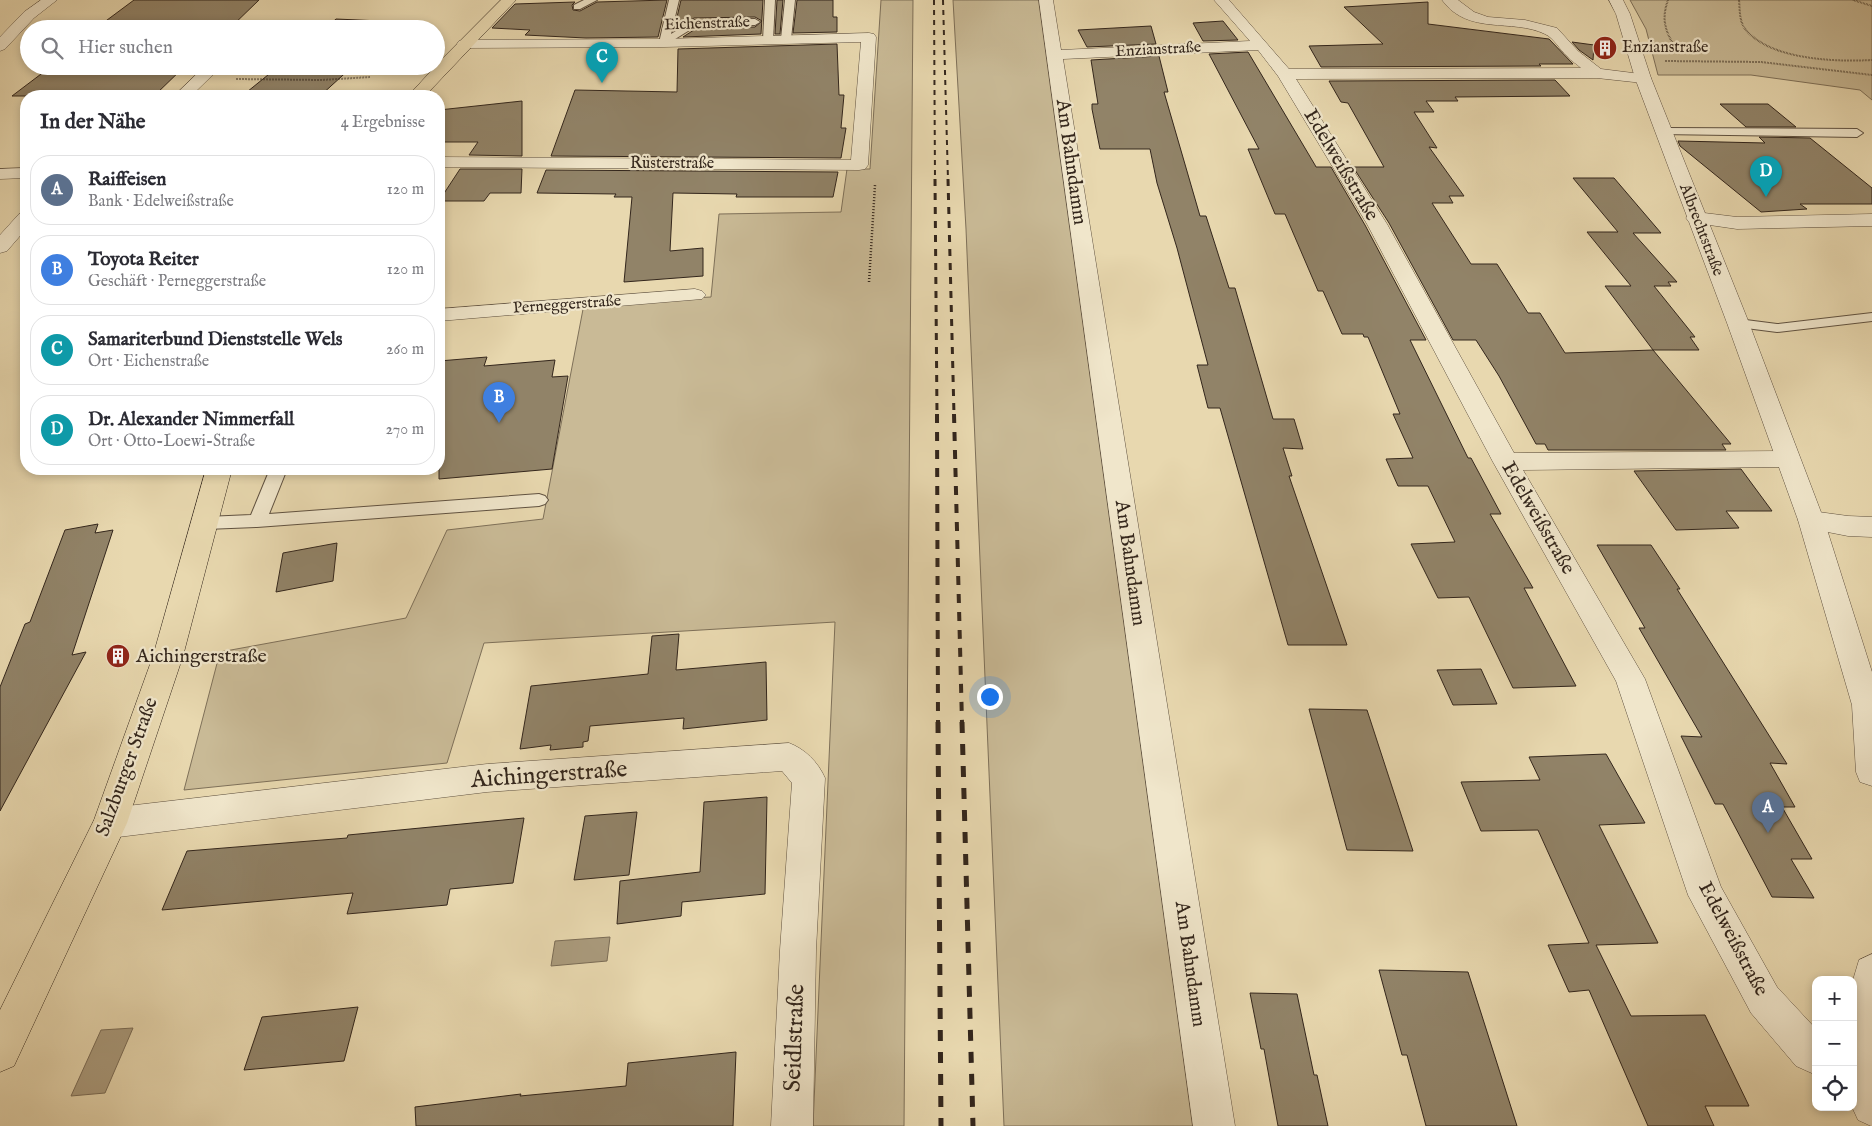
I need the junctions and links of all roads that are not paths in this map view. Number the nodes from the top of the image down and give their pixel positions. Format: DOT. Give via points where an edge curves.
graph roads {
  1 [pos="50,0"];
  2 [pos="509,0"];
  3 [pos="592,0"];
  4 [pos="674,0"];
  5 [pos="770,0"];
  6 [pos="790,0"];
  7 [pos="1046,0"];
  8 [pos="1221,0"];
  9 [pos="1449,0"];
  10 [pos="1616,0"];
  11 [pos="577,7"];
  12 [pos="24,20"];
  13 [pos="755,22"];
  14 [pos="20,25"];
  15 [pos="786,39"];
  16 [pos="768,40"];
  17 [pos="664,43"];
  18 [pos="464,44"];
  19 [pos="1262,45"];
  20 [pos="0,46"];
  21 [pos="1055,55"];
  22 [pos="445,65"];
  23 [pos="1597,73"];
  24 [pos="1285,74"];
  25 [pos="204,75"];
  26 [pos="435,75"];
  27 [pos="1643,78"];
  28 [pos="188,90"];
  29 [pos="422,90"];
  30 [pos="1664,132"];
  31 [pos="1857,133"];
  32 [pos="445,162"];
  33 [pos="859,165"];
  34 [pos="20,173"];
  35 [pos="0,174"];
  36 [pos="1696,218"];
  37 [pos="1872,220"];
  38 [pos="20,225"];
  39 [pos="0,248"];
  40 [pos="695,295"];
  41 [pos="445,315"];
  42 [pos="1872,317"];
  43 [pos="1738,323"];
  44 [pos="1787,460"];
  45 [pos="1506,462"];
  46 [pos="218,475"];
  47 [pos="276,475"];
  48 [pos="539,500"];
  49 [pos="1810,520"];
  50 [pos="257,521"];
  51 [pos="206,522"];
  52 [pos="1872,526"];
  53 [pos="1861,647"];
  54 [pos="1869,705"];
  55 [pos="1872,772"];
  56 [pos="110,823"];
  57 [pos="798,950"];
  58 [pos="1872,972"];
  59 [pos="0,1052"];
  60 [pos="1812,1053"];
  61 [pos="1864,1090"];
  62 [pos="792,1126"];
  63 [pos="1214,1126"];
  1 -- 12 [label="street"];
  2 -- 18 [label="main road"];
  3 -- 11 [label="lane"];
  4 -- 17 [label="lane"];
  5 -- 16 [label="lane"];
  6 -- 15 [label="lane"];
  7 -- 21 [label="street, Am Bahndamm"];
  8 -- 19 [label="street, Edelweißstraße"];
  9 -- 23 [label="street" via="1469,15 1486,21 1525,24 1552,31"];
  10 -- 27 [label="street, Albrechtstraße"];
  13 -- 17 [label="lane" via="694,23"];
  14 -- 20 [label="street"];
  15 -- 16 [label="street, Eichenstraße"];
  15 -- 33 [label="street, Eichenstraße" via="869,37"];
  16 -- 17 [label="street, Eichenstraße"];
  17 -- 18 [label="street, Eichenstraße"];
  18 -- 22 [label="main road"];
  19 -- 21 [label="street, Enzianstraße"];
  19 -- 24 [label="street, Edelweißstraße"];
  21 -- 63 [label="street, Am Bahndamm"];
  23 -- 24 [label="street"];
  23 -- 27 [label="street"];
  24 -- 45 [label="street, Edelweißstraße" via="1377,224"];
  25 -- 28 [label="street"];
  26 -- 29 [label="main road"];
  27 -- 30 [label="street, Albrechtstraße"];
  30 -- 31 [label="lane"];
  30 -- 36 [label="street, Albrechtstraße"];
  32 -- 33 [label="street, Rüsterstraße"];
  34 -- 35 [label="street"];
  36 -- 37 [label="street" via="1737,223"];
  36 -- 43 [label="street, Albrechtstraße"];
  38 -- 39 [label="street"];
  40 -- 41 [label="street, Perneggerstraße"];
  42 -- 43 [label="lane" via="1777,328"];
  43 -- 44 [label="street, Albrechtstraße"];
  44 -- 45 [label="street"];
  44 -- 49 [label="street, Albrechtstraße"];
  45 -- 60 [label="street, Edelweißstraße" via="1630,680 1706,894 1764,1000"];
  46 -- 51 [label="main road, Salzburger Straße"];
  47 -- 50 [label="lane"];
  48 -- 50 [label="lane"];
  49 -- 52 [label="street"];
  49 -- 53 [label="street, Albrechtstraße"];
  50 -- 51 [label="lane"];
  51 -- 56 [label="main road, Salzburger Straße" via="168,656"];
  53 -- 54 [label="street, Albrechtstraße"];
  54 -- 55 [label="street, Albrechtstraße"];
  56 -- 57 [label="street, Aichingerstraße" via="487,778 789,757 808,778"];
  56 -- 59 [label="main road, Salzburger Straße"];
  57 -- 62 [label="street, Seidlstraße"];
  58 -- 61 [label="street"];
}
